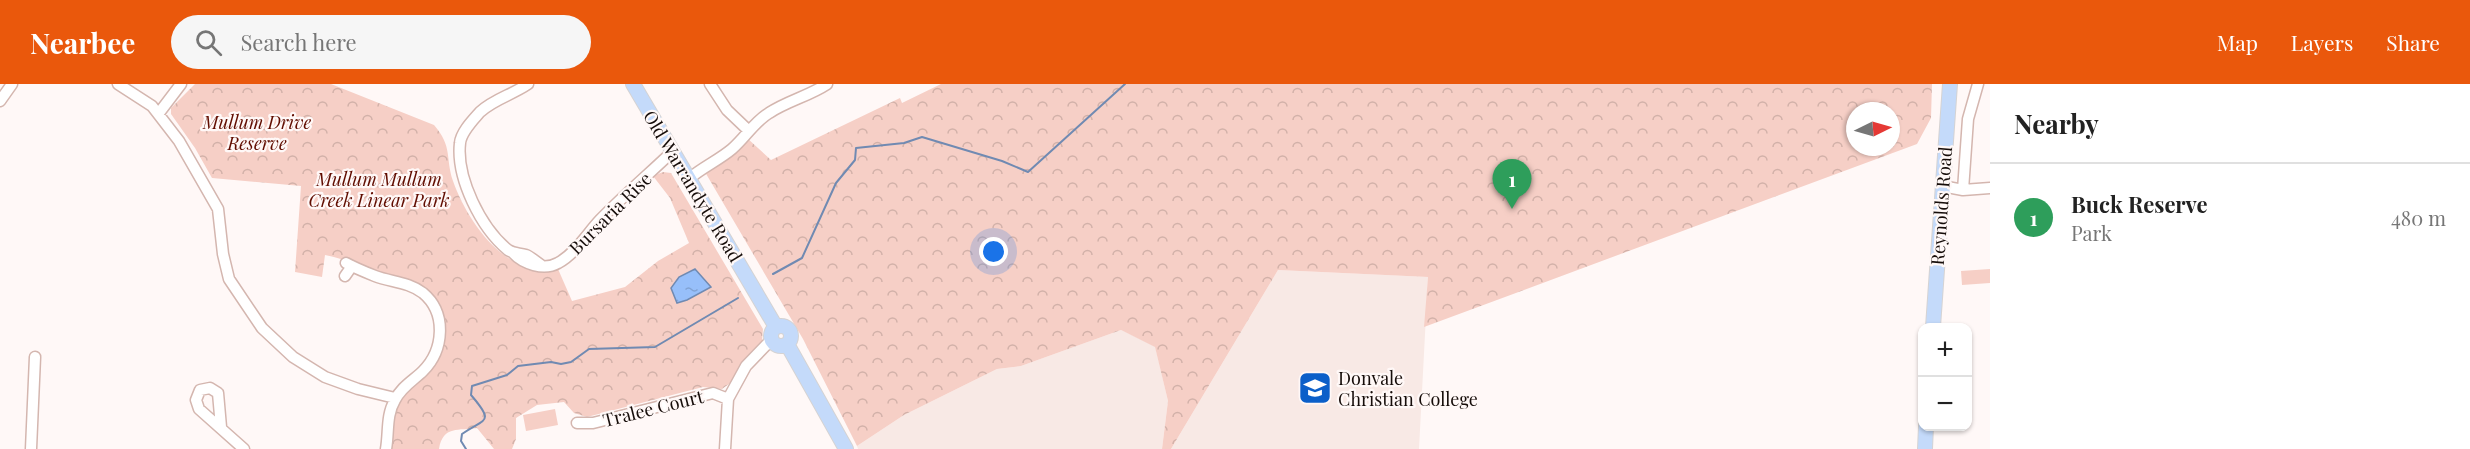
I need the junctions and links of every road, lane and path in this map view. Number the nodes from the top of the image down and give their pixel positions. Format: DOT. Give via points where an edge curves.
graph roads {
  1 [pos="12,84"];
  2 [pos="118,84"];
  3 [pos="181,84"];
  4 [pos="528,84"];
  5 [pos="633,84"];
  6 [pos="711,84"];
  7 [pos="827,84"];
  8 [pos="1950,84"];
  9 [pos="1978,84"];
  10 [pos="0,101"];
  11 [pos="159,113"];
  12 [pos="749,131"];
  13 [pos="674,151"];
  14 [pos="690,178"];
  15 [pos="1942,186"];
  16 [pos="1990,189"];
  17 [pos="1963,190"];
  18 [pos="345,276"];
  19 [pos="1933,323"];
  20 [pos="774,333"];
  21 [pos="35,357"];
  22 [pos="395,398"];
  23 [pos="728,399"];
  24 [pos="577,423"];
  25 [pos="221,427"];
  26 [pos="1926,431"];
  27 [pos="31,449"];
  28 [pos="244,449"];
  29 [pos="386,449"];
  30 [pos="725,449"];
  31 [pos="846,449"];
  32 [pos="1925,449"];
  1 -- 10 [label="street"];
  2 -- 11 [label="street"];
  3 -- 11 [label="street"];
  4 -- 13 [label="street, Bursaria Rise" via="481,111 460,141 464,182 473,203 494,236 513,253 550,266 567,258 599,221"];
  5 -- 13 [label="main road, Old Warrandyte Road"];
  6 -- 12 [label="street" via="727,110"];
  7 -- 12 [label="street" via="790,100"];
  8 -- 15 [label="main road, Reynolds Road"];
  9 -- 17 [label="street" via="1968,119"];
  11 -- 22 [label="street" via="216,206 229,279 262,328 293,357 325,376"];
  12 -- 14 [label="street" via="716,162"];
  13 -- 14 [label="main road, Old Warrandyte Road"];
  14 -- 20 [label="main road, Old Warrandyte Road" via="754,288"];
  15 -- 17 [label="street"];
  15 -- 19 [label="main road, Reynolds Road"];
  16 -- 17 [label="street"];
  18 -- 22 [label="street" via="349,264 414,288 429,299 438,317 440,336 434,355"];
  20 -- 23 [label="street" via="746,366"];
  20 -- 31 [label="main road, Old Warrandyte Road" via="782,326 790,330 787,344"];
  21 -- 27 [label="street"];
  22 -- 29 [label="street" via="388,420"];
  23 -- 24 [label="street, Tralee Court" via="713,393 593,423"];
  23 -- 30 [label="street"];
  25 -- 28 [label="street"];
  26 -- 32 [label="main road"];
}
